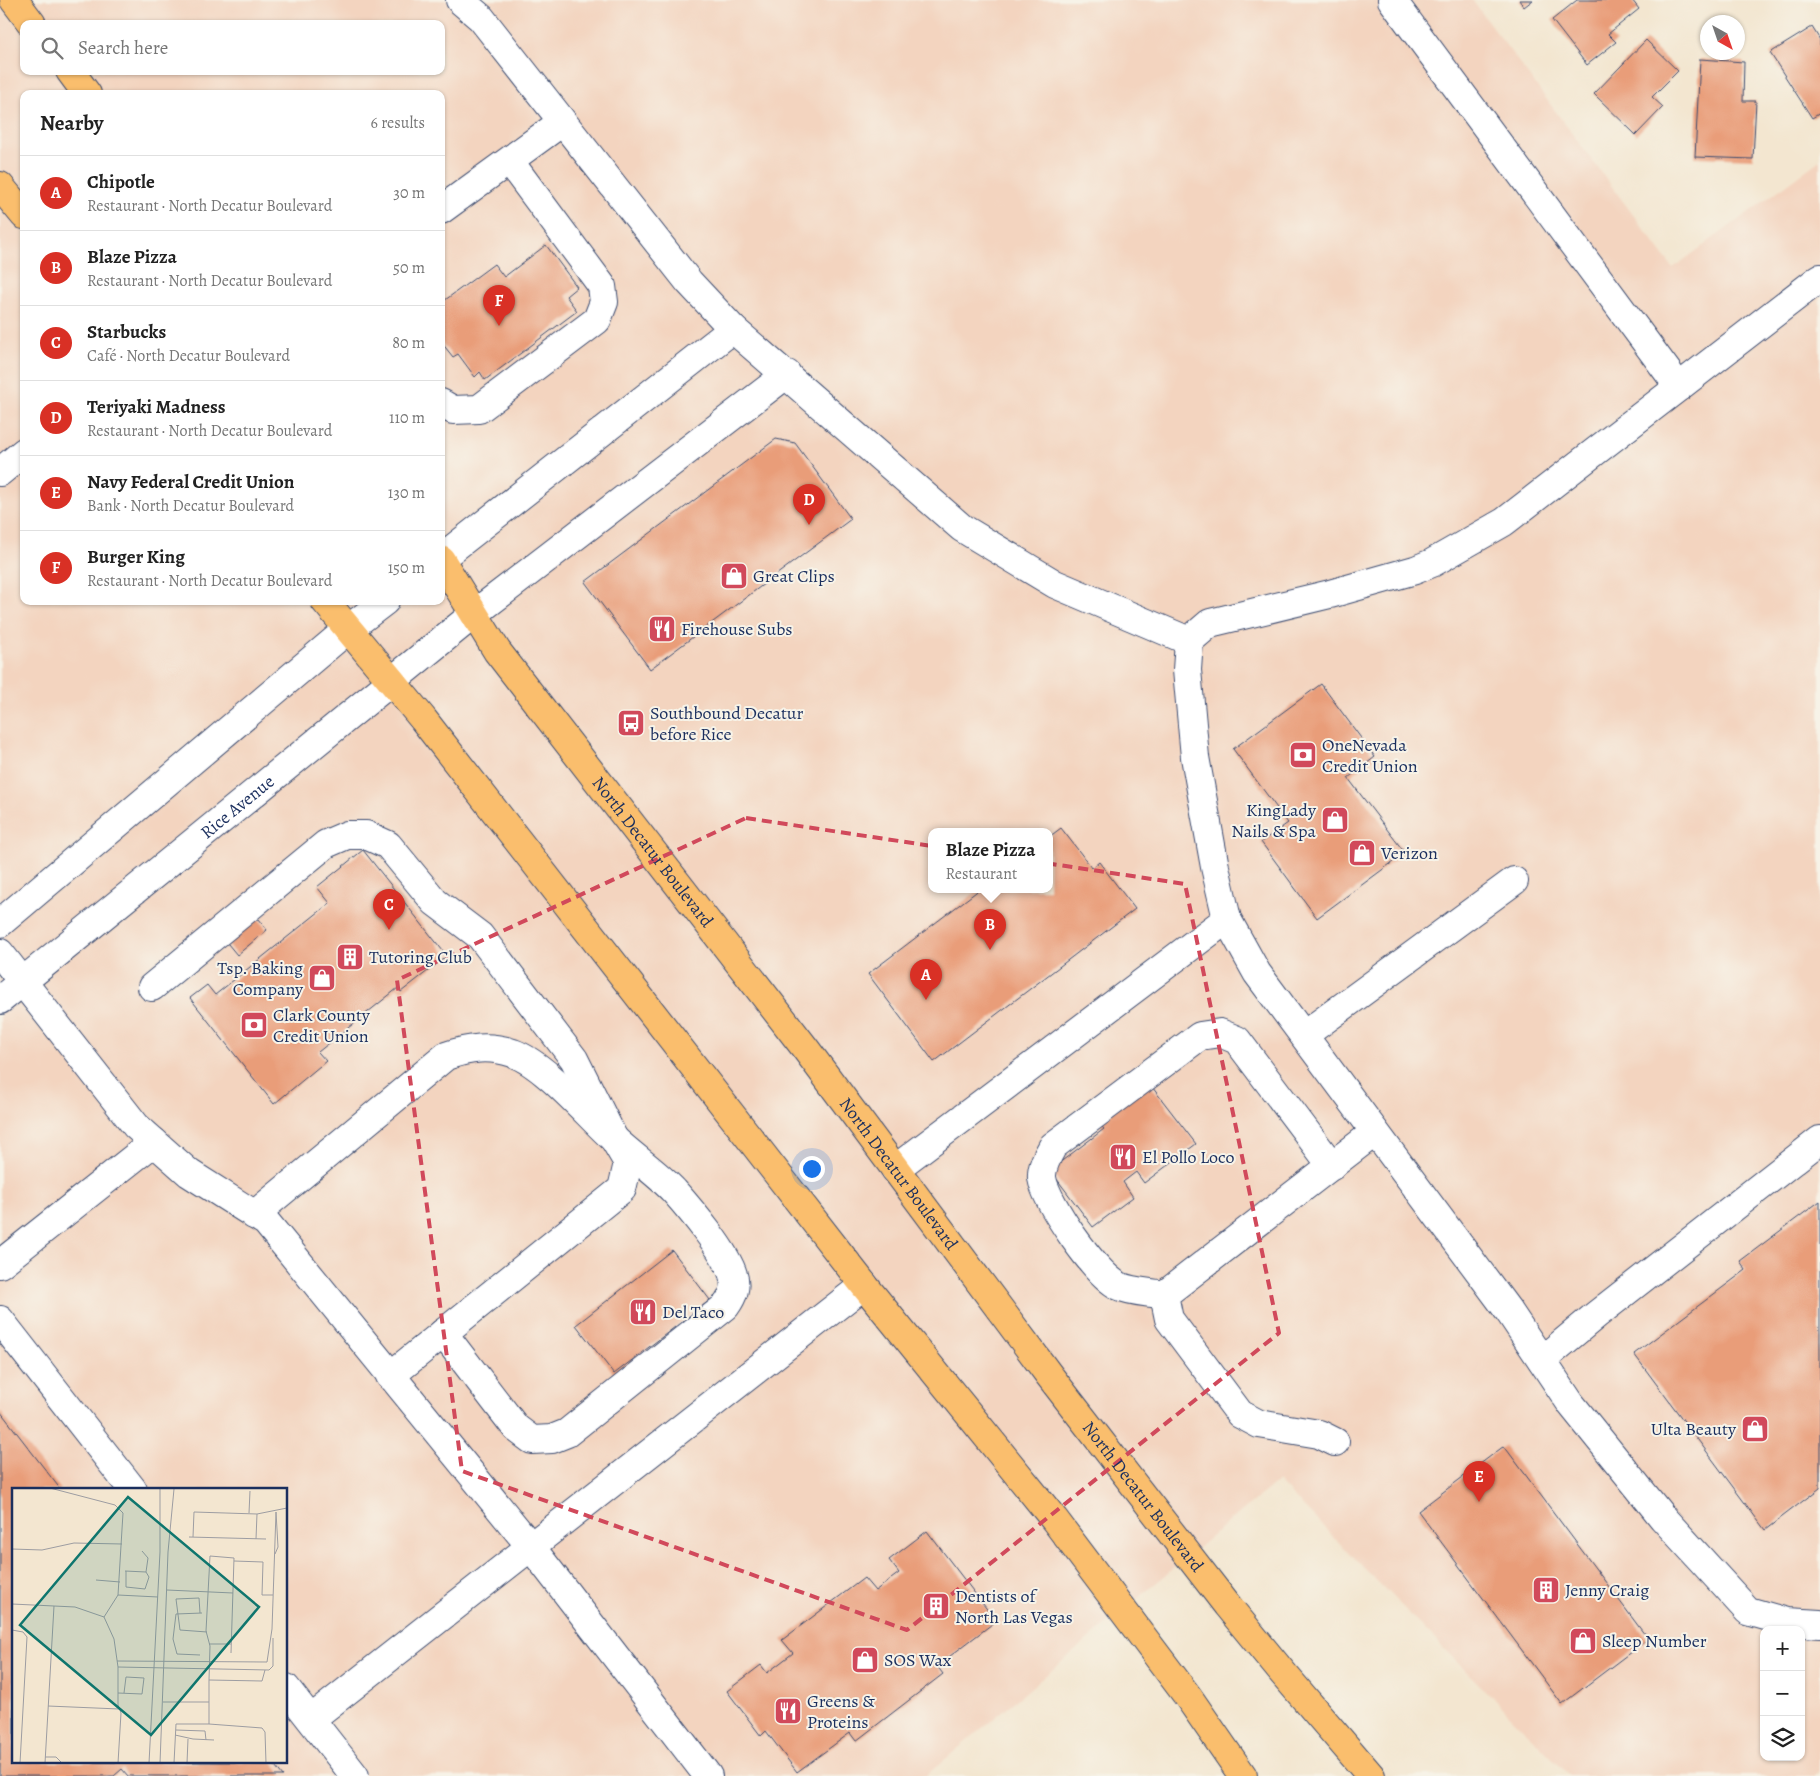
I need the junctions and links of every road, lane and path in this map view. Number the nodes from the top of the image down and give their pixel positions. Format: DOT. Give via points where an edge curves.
graph roads {
  1 [pos="14,0"];
  2 [pos="460,0"];
  3 [pos="1392,0"];
  4 [pos="29,20"];
  5 [pos="73,75"];
  6 [pos="84,90"];
  7 [pos="562,122"];
  8 [pos="510,162"];
  9 [pos="0,186"];
  10 [pos="445,207"];
  11 [pos="20,210"];
  12 [pos="1820,278"];
  13 [pos="733,329"];
  14 [pos="787,374"];
  15 [pos="1679,387"];
  16 [pos="445,405"];
  17 [pos="20,455"];
  18 [pos="0,472"];
  19 [pos="445,556"];
  20 [pos="445,566"];
  21 [pos="328,605"];
  22 [pos="380,605"];
  23 [pos="474,614"];
  24 [pos="347,630"];
  25 [pos="1189,641"];
  26 [pos="390,681"];
  27 [pos="1514,881"];
  28 [pos="1227,919"];
  29 [pos="0,923"];
  30 [pos="0,953"];
  31 [pos="23,981"];
  32 [pos="152,987"];
  33 [pos="0,1000"];
  34 [pos="1304,1035"];
  35 [pos="1376,1132"];
  36 [pos="614,1139"];
  37 [pos="1820,1140"];
  38 [pos="154,1142"];
  39 [pos="1332,1166"];
  40 [pos="895,1169"];
  41 [pos="254,1215"];
  42 [pos="0,1264"];
  43 [pos="864,1285"];
  44 [pos="1164,1294"];
  45 [pos="0,1320"];
  46 [pos="443,1333"];
  47 [pos="1542,1360"];
  48 [pos="390,1376"];
  49 [pos="1335,1442"];
  50 [pos="131,1488"];
  51 [pos="531,1547"];
  52 [pos="1820,1624"];
  53 [pos="288,1690"];
  54 [pos="311,1719"];
  55 [pos="355,1776"];
  56 [pos="708,1776"];
  57 [pos="1243,1776"];
  58 [pos="1371,1776"];
  1 -- 4 [label="main road"];
  2 -- 7 [label="street" via="481,18"];
  3 -- 15 [label="street"];
  5 -- 6 [label="main road"];
  7 -- 8 [label="street"];
  7 -- 13 [label="street" via="689,282"];
  8 -- 10 [label="street"];
  8 -- 16 [label="street" via="602,286 604,302 597,320 479,410 453,410"];
  9 -- 11 [label="main road"];
  12 -- 15 [label="street"];
  13 -- 14 [label="street"];
  13 -- 19 [label="street"];
  14 -- 23 [label="street, Rice Avenue"];
  14 -- 25 [label="street" via="962,528 1055,584"];
  15 -- 25 [label="street" via="1504,522 1432,563 1340,592 1210,623"];
  17 -- 18 [label="street"];
  20 -- 23 [label="main road, North Decatur Boulevard"];
  21 -- 24 [label="main road"];
  22 -- 24 [label="street"];
  23 -- 26 [label="street, Rice Avenue"];
  23 -- 40 [label="main road, North Decatur Boulevard" via="497,651"];
  24 -- 26 [label="main road"];
  24 -- 29 [label="street"];
  25 -- 28 [label="street" via="1187,670 1195,757"];
  26 -- 31 [label="street, Rice Avenue"];
  26 -- 43 [label="main road" via="423,719"];
  27 -- 34 [label="street"];
  28 -- 34 [label="street" via="1257,973"];
  28 -- 40 [label="street"];
  30 -- 31 [label="street"];
  31 -- 33 [label="street, Rice Avenue"];
  31 -- 38 [label="street" via="136,1126"];
  32 -- 36 [label="street" via="326,844 347,835 366,835 388,845 435,902 480,936 574,1059"];
  34 -- 35 [label="street"];
  35 -- 39 [label="street"];
  35 -- 47 [label="street"];
  36 -- 41 [label="street" via="549,1076 515,1054 488,1047 470,1048 446,1056"];
  36 -- 46 [label="street" via="628,1163 622,1189"];
  36 -- 46 [label="street" via="674,1191 722,1252 734,1275 735,1293 726,1306 567,1433 552,1439 532,1440 516,1428"];
  37 -- 47 [label="street"];
  38 -- 41 [label="street" via="190,1173"];
  38 -- 42 [label="street"];
  39 -- 44 [label="street"];
  39 -- 44 [label="street" via="1237,1040 1220,1033 1200,1036 1053,1146 1045,1160 1042,1177 1047,1194 1101,1274 1120,1286"];
  40 -- 58 [label="main road, North Decatur Boulevard" via="1182,1548"];
  41 -- 48 [label="street" via="266,1222"];
  43 -- 51 [label="street"];
  43 -- 57 [label="main road" via="1054,1519 1189,1698"];
  44 -- 49 [label="street" via="1169,1319 1240,1414 1259,1424 1319,1434"];
  45 -- 50 [label="street"];
  46 -- 48 [label="street"];
  47 -- 52 [label="street" via="1571,1404 1663,1518 1748,1611 1787,1622"];
  48 -- 51 [label="street"];
  51 -- 54 [label="street"];
  51 -- 56 [label="street"];
  53 -- 54 [label="street"];
  54 -- 55 [label="street"];
}
